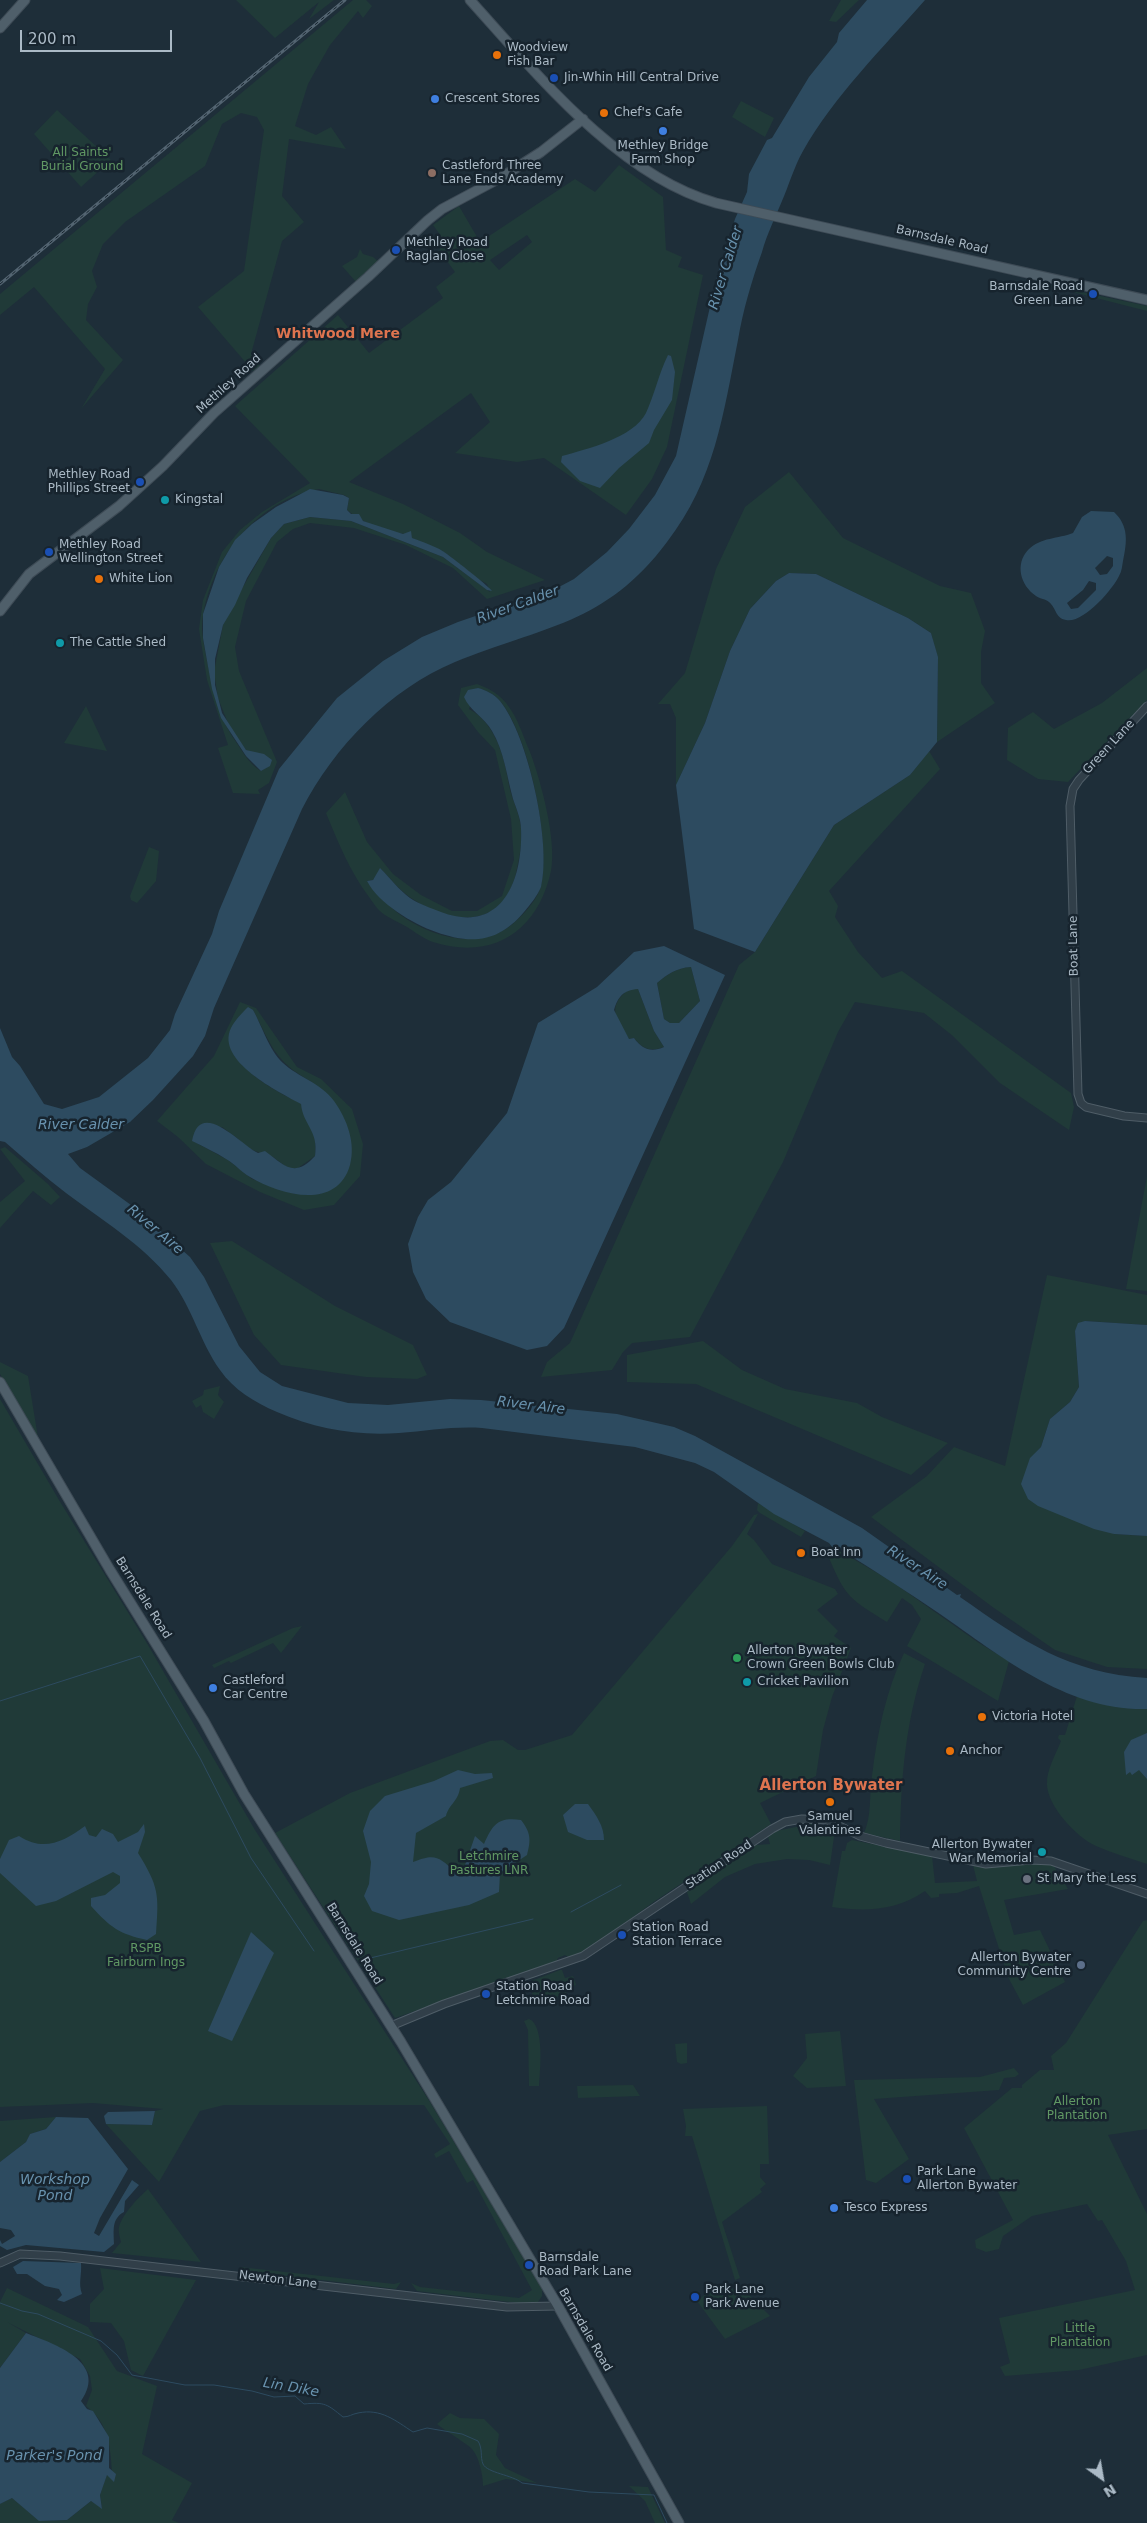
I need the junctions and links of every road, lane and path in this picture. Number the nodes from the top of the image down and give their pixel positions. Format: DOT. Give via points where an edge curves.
graph roads {
  1 [pos="25,0"];
  2 [pos="470,0"];
  3 [pos="0,28"];
  4 [pos="583,118"];
  5 [pos="1147,300"];
  6 [pos="0,611"];
  7 [pos="1147,706"];
  8 [pos="1073,789"];
  9 [pos="1147,1118"];
  10 [pos="0,1382"];
  11 [pos="1147,1894"];
  12 [pos="391,2026"];
  13 [pos="0,2263"];
  14 [pos="558,2306"];
  15 [pos="679,2523"];
  1 -- 3 [label="main road"];
  2 -- 4 [label="main road, Barnsdale Road"];
  4 -- 5 [label="main road, Barnsdale Road" via="623,154 667,184 699,198"];
  4 -- 6 [label="main road, Methley Road" via="541,152 428,220 214,413 119,506 34,569"];
  7 -- 8 [label="street, Green Lane"];
  8 -- 9 [label="street, Boat Lane" via="1070,806 1077,1089 1081,1103 1092,1108"];
  10 -- 12 [label="main road, Barnsdale Road" via="110,1570 204,1721 244,1794"];
  11 -- 12 [label="street, Station Road" via="1066,1865 1031,1860 986,1864 860,1836 827,1820 792,1821 772,1829 583,1956 444,2004"];
  12 -- 14 [label="main road, Barnsdale Road"];
  13 -- 14 [label="street, Newton Lane" via="20,2254 60,2256 507,2306"];
  14 -- 15 [label="main road, Barnsdale Road"];
}
